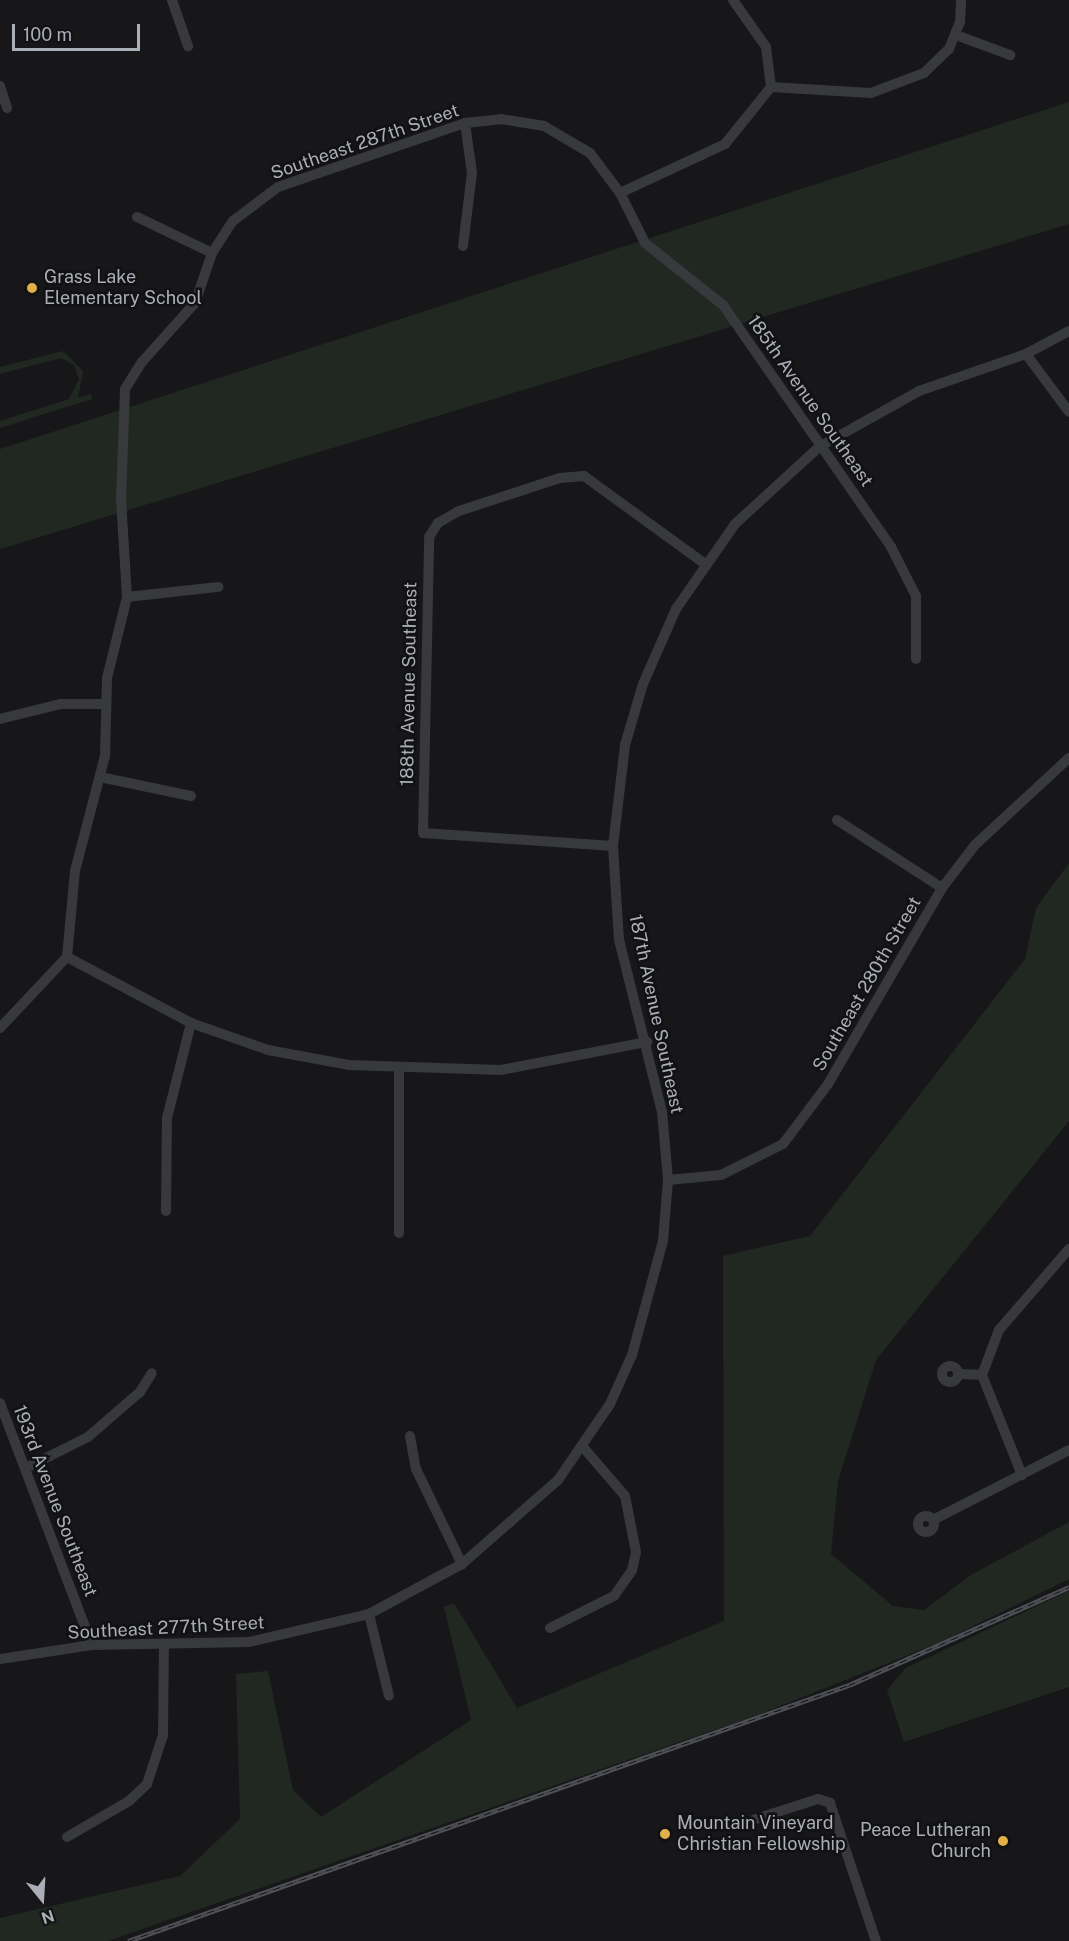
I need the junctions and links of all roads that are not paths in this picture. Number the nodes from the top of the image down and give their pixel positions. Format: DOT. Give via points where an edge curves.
graph roads {
  1 [pos="172,0"];
  2 [pos="734,0"];
  3 [pos="961,0"];
  4 [pos="956,35"];
  5 [pos="188,46"];
  6 [pos="1010,55"];
  7 [pos="0,86"];
  8 [pos="771,87"];
  9 [pos="7,108"];
  10 [pos="465,123"];
  11 [pos="620,193"];
  12 [pos="137,217"];
  13 [pos="463,246"];
  14 [pos="212,253"];
  15 [pos="1069,331"];
  16 [pos="1026,354"];
  17 [pos="1069,411"];
  18 [pos="819,447"];
  19 [pos="705,564"];
  20 [pos="218,587"];
  21 [pos="128,597"];
  22 [pos="916,659"];
  23 [pos="105,704"];
  24 [pos="0,718"];
  25 [pos="1069,758"];
  26 [pos="100,777"];
  27 [pos="191,796"];
  28 [pos="837,820"];
  29 [pos="613,846"];
  30 [pos="942,888"];
  31 [pos="67,957"];
  32 [pos="191,1023"];
  33 [pos="0,1028"];
  34 [pos="647,1042"];
  35 [pos="399,1070"];
  36 [pos="668,1180"];
  37 [pos="166,1211"];
  38 [pos="399,1233"];
  39 [pos="1069,1249"];
  40 [pos="152,1373"];
  41 [pos="958,1374"];
  42 [pos="982,1375"];
  43 [pos="0,1403"];
  44 [pos="411,1436"];
  45 [pos="583,1447"];
  46 [pos="1069,1450"];
  47 [pos="26,1468"];
  48 [pos="1022,1475"];
  49 [pos="933,1520"];
  50 [pos="462,1564"];
  51 [pos="369,1614"];
  52 [pos="550,1628"];
  53 [pos="92,1645"];
  54 [pos="164,1646"];
  55 [pos="0,1659"];
  56 [pos="388,1696"];
  57 [pos="753,1820"];
  58 [pos="68,1837"];
  59 [pos="876,1941"];
  1 -- 5 [label="street"];
  2 -- 8 [label="street" via="766,47"];
  3 -- 4 [label="street"];
  4 -- 6 [label="street"];
  4 -- 8 [label="street" via="938,62 889,90 871,93"];
  7 -- 9 [label="street"];
  8 -- 11 [label="street" via="725,144"];
  10 -- 11 [label="street, Southeast 287th Street" via="501,119 564,134 590,153"];
  10 -- 13 [label="street" via="472,173"];
  10 -- 14 [label="street, Southeast 287th Street" via="278,187 238,214"];
  11 -- 18 [label="street, 185th Avenue Southeast" via="645,243 723,305"];
  12 -- 14 [label="street"];
  14 -- 21 [label="street, Southeast 287th Street" via="195,303 141,362 125,389 121,500"];
  15 -- 16 [label="street, 187th Avenue Southeast"];
  16 -- 17 [label="street"];
  16 -- 18 [label="street, 187th Avenue Southeast" via="919,391"];
  18 -- 19 [label="street, 187th Avenue Southeast" via="735,524"];
  18 -- 22 [label="street, 185th Avenue Southeast" via="891,547 910,583 919,624"];
  19 -- 29 [label="street, 187th Avenue Southeast" via="676,609 643,684 625,745"];
  19 -- 29 [label="street, 188th Avenue Southeast" via="584,476 560,478 459,511 438,523 429,537 423,832"];
  20 -- 21 [label="street"];
  21 -- 23 [label="street"];
  23 -- 24 [label="street" via="61,704"];
  23 -- 26 [label="street"];
  25 -- 30 [label="street, Southeast 280th Street" via="975,845"];
  26 -- 27 [label="street"];
  26 -- 31 [label="street" via="75,871"];
  28 -- 30 [label="street"];
  29 -- 34 [label="street, 187th Avenue Southeast" via="619,940"];
  30 -- 36 [label="street, Southeast 280th Street" via="828,1084 792,1133 765,1157 740,1168"];
  31 -- 32 [label="street"];
  31 -- 33 [label="street"];
  32 -- 35 [label="street" via="268,1050"];
  32 -- 37 [label="street" via="167,1118"];
  34 -- 35 [label="street" via="501,1070"];
  34 -- 36 [label="street, 187th Avenue Southeast" via="662,1112"];
  35 -- 38 [label="street"];
  36 -- 45 [label="street, 187th Avenue Southeast" via="663,1241 632,1355"];
  39 -- 42 [label="street" via="999,1330"];
  40 -- 47 [label="street" via="140,1392 96,1431"];
  41 -- 42 [label="street"];
  42 -- 48 [label="street"];
  43 -- 47 [label="street, 193rd Avenue Southeast"];
  44 -- 50 [label="street" via="424,1487"];
  45 -- 50 [label="street, 187th Avenue Southeast" via="515,1522"];
  45 -- 52 [label="street" via="625,1496 636,1552 632,1570 614,1596"];
  46 -- 48 [label="street"];
  47 -- 53 [label="street, 193rd Avenue Southeast"];
  48 -- 49 [label="street"];
  50 -- 51 [label="street, Southeast 277th Street"];
  51 -- 54 [label="street, Southeast 277th Street" via="278,1638"];
  51 -- 56 [label="street"];
  53 -- 54 [label="street, Southeast 277th Street"];
  53 -- 55 [label="street, Southeast 277th Street"];
  54 -- 58 [label="street" via="163,1735 147,1784 129,1802"];
  57 -- 59 [label="street" via="818,1799 830,1803"];
}
